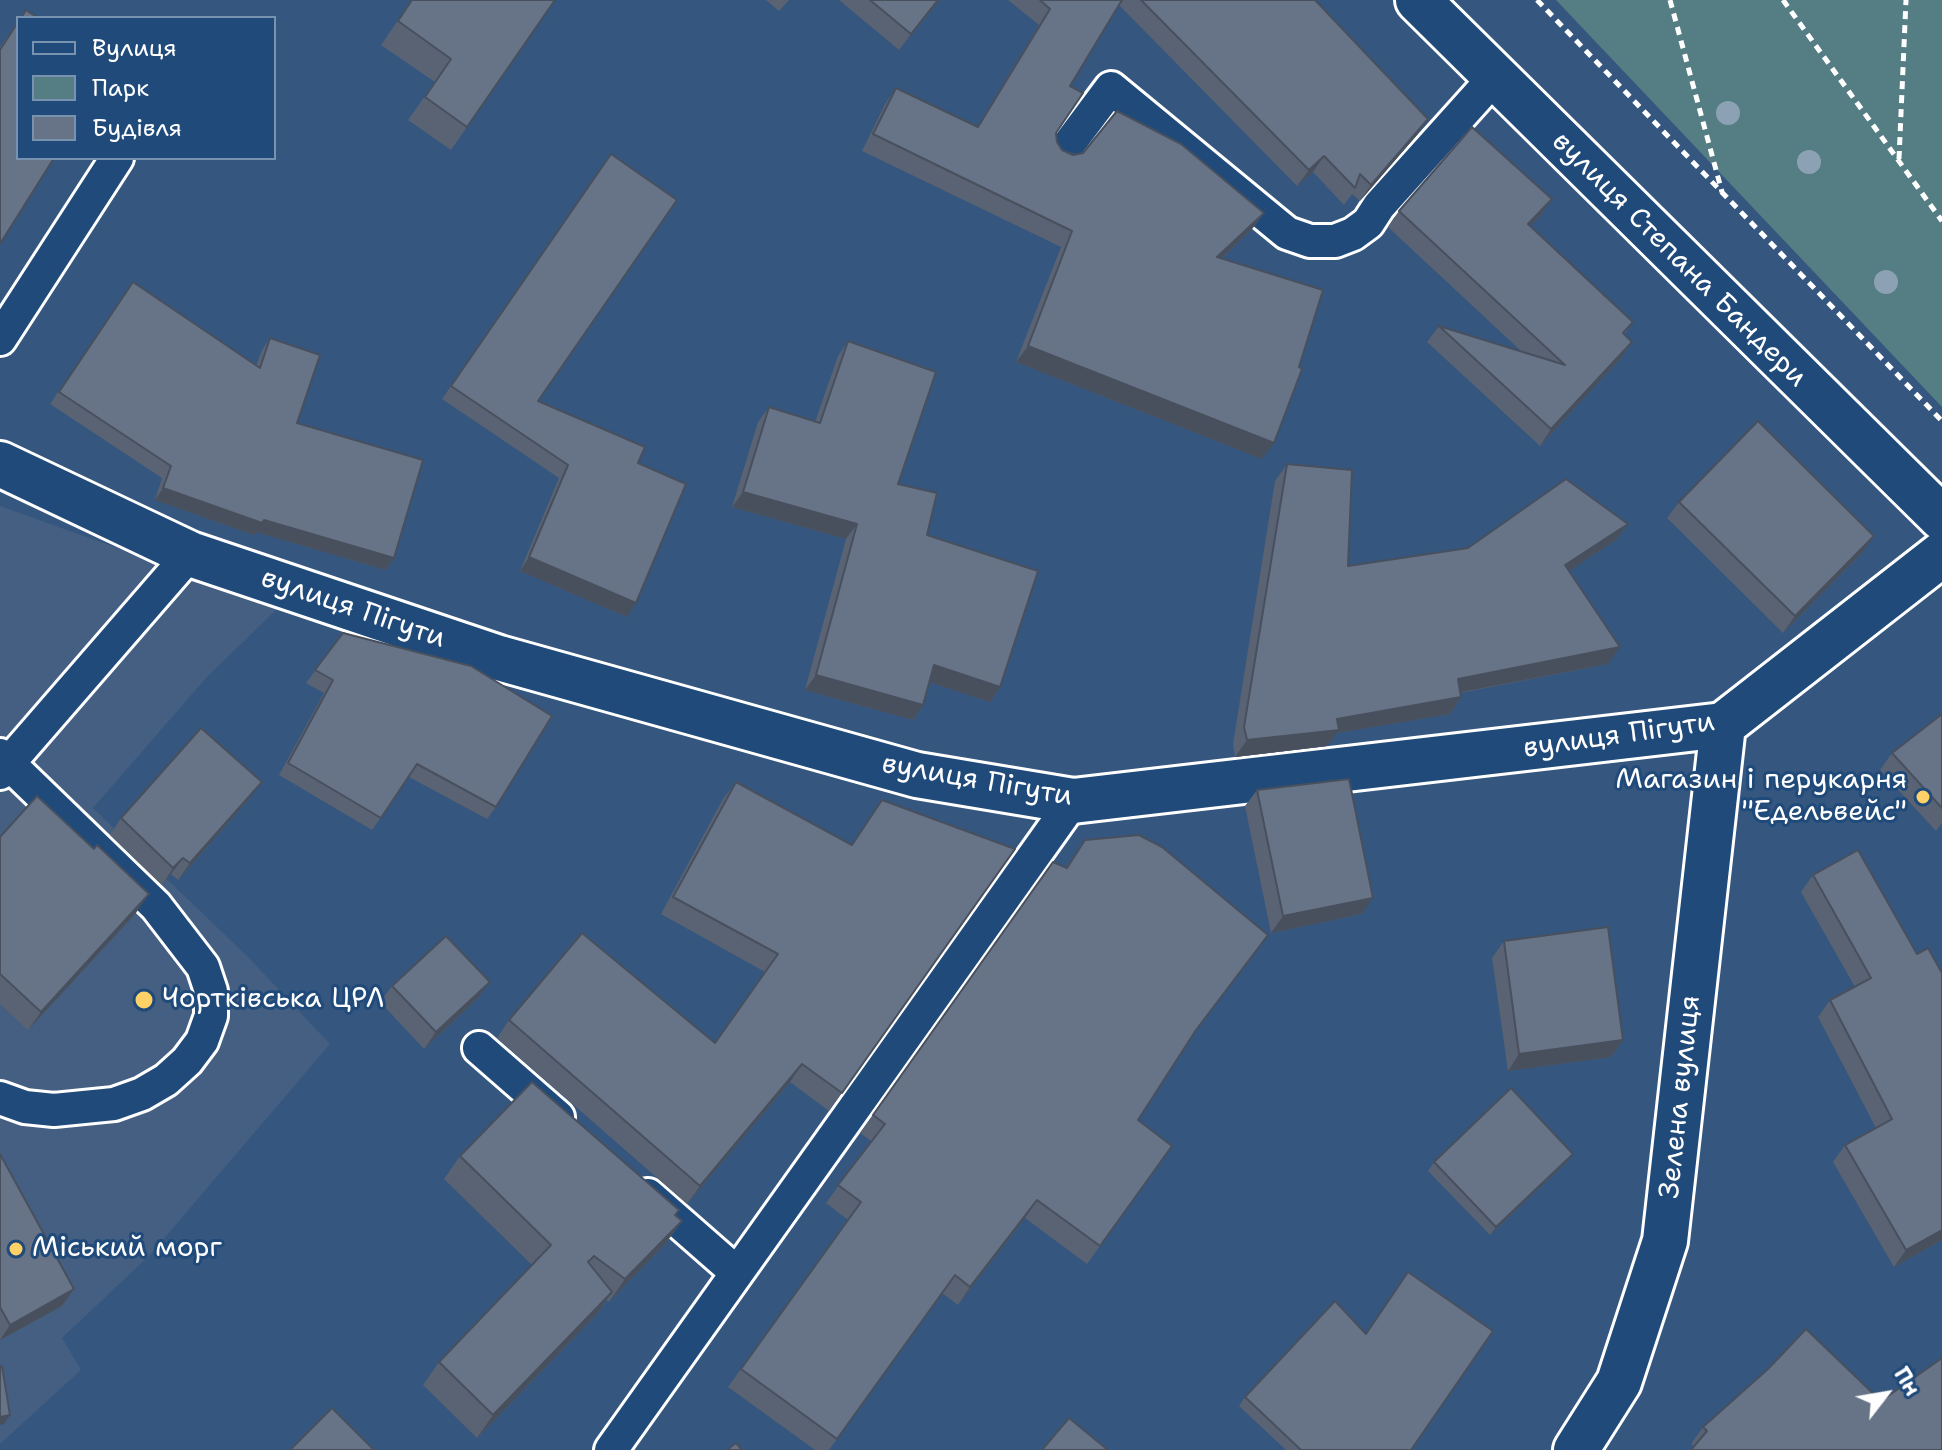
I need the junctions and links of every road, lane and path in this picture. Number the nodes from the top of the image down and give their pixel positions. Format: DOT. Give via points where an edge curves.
graph roads {
  1 [pos="1418,0"];
  2 [pos="1537,0"];
  3 [pos="1670,0"];
  4 [pos="1783,0"];
  5 [pos="1906,0"];
  6 [pos="1494,78"];
  7 [pos="1063,152"];
  8 [pos="116,160"];
  9 [pos="1899,161"];
  10 [pos="1723,193"];
  11 [pos="1942,221"];
  12 [pos="0,339"];
  13 [pos="1942,421"];
  14 [pos="0,464"];
  15 [pos="1942,518"];
  16 [pos="190,554"];
  17 [pos="1942,554"];
  18 [pos="1723,725"];
  19 [pos="3,764"];
  20 [pos="1073,801"];
  21 [pos="479,1048"];
  22 [pos="0,1098"];
  23 [pos="585,1140"];
  24 [pos="620,1170"];
  25 [pos="737,1273"];
  26 [pos="611,1450"];
  27 [pos="1576,1450"];
  1 -- 6 [label="street, вулиця Степана Бандери"];
  2 -- 10 [label="path"];
  3 -- 10 [label="path"];
  4 -- 9 [label="path"];
  5 -- 9 [label="path"];
  6 -- 7 [label="lane" via="1368,223 1335,241 1310,241 1287,233 1111,88"];
  6 -- 15 [label="street, вулиця Степана Бандери"];
  8 -- 12 [label="lane"];
  9 -- 11 [label="path"];
  10 -- 13 [label="path"];
  14 -- 16 [label="street, вулиця Пігути"];
  16 -- 19 [label="lane"];
  16 -- 20 [label="street, вулиця Пігути" via="499,658 917,775"];
  17 -- 18 [label="street, вулиця Пігути"];
  18 -- 20 [label="street, вулиця Пігути"];
  18 -- 27 [label="street, Зелена вулиця" via="1665,1241 1619,1382"];
  19 -- 22 [label="lane" via="156,906 203,967 211,991 211,1016 187,1061 142,1094 114,1104 54,1110"];
  20 -- 25 [label="lane"];
  21 -- 23 [label="lane"];
  24 -- 25 [label="lane"];
  25 -- 26 [label="lane"];
}
